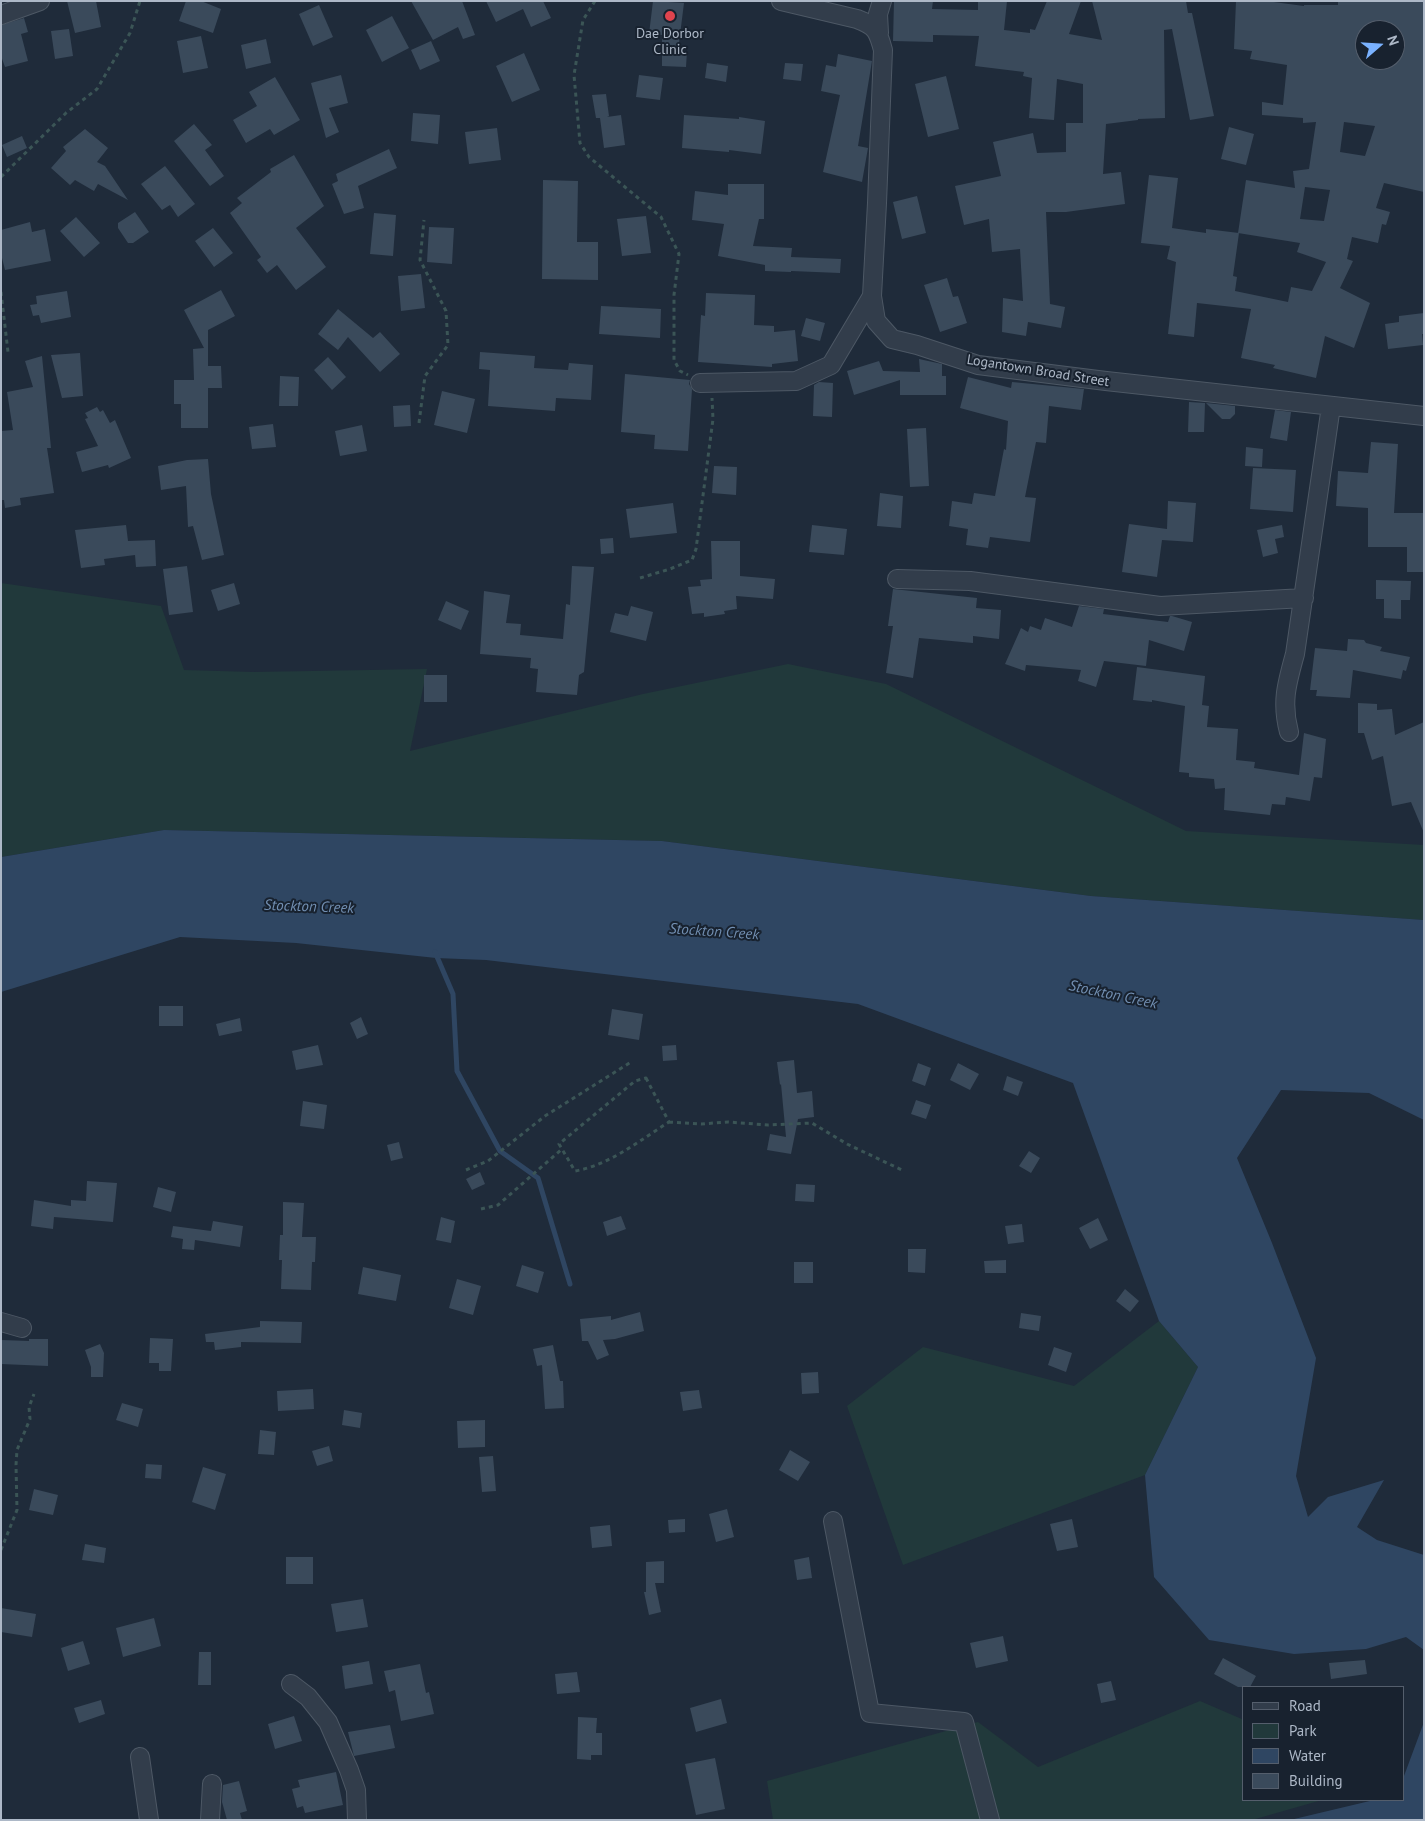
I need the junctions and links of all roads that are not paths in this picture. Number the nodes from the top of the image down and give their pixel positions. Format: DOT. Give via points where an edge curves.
graph roads {
  1 [pos="40,1"];
  2 [pos="781,1"];
  3 [pos="882,1"];
  4 [pos="1,15"];
  5 [pos="879,34"];
  6 [pos="872,296"];
  7 [pos="700,383"];
  8 [pos="1331,406"];
  9 [pos="1424,416"];
  10 [pos="897,579"];
  11 [pos="1304,598"];
  12 [pos="1289,732"];
  13 [pos="1,1322"];
  14 [pos="22,1328"];
  15 [pos="833,1521"];
  16 [pos="291,1684"];
  17 [pos="140,1757"];
  18 [pos="212,1784"];
  19 [pos="149,1820"];
  20 [pos="210,1820"];
  21 [pos="357,1820"];
  22 [pos="990,1820"];
  1 -- 4 [label="street"];
  2 -- 5 [label="street" via="857,19 868,23"];
  3 -- 5 [label="street, Logantown Broad Street" via="878,14"];
  5 -- 6 [label="street, Logantown Broad Street" via="882,60"];
  6 -- 7 [label="street" via="831,365 796,381"];
  6 -- 8 [label="street, Logantown Broad Street" via="876,322 892,340 978,365"];
  8 -- 9 [label="street, Logantown Broad Street"];
  8 -- 11 [label="street"];
  10 -- 11 [label="street" via="970,581 1160,606"];
  11 -- 12 [label="street" via="1295,654 1286,685 1285,717"];
  13 -- 14 [label="street"];
  15 -- 22 [label="street" via="870,1713 964,1722"];
  16 -- 21 [label="street" via="308,1697 328,1722 356,1790"];
  17 -- 19 [label="street"];
  18 -- 20 [label="street"];
}
